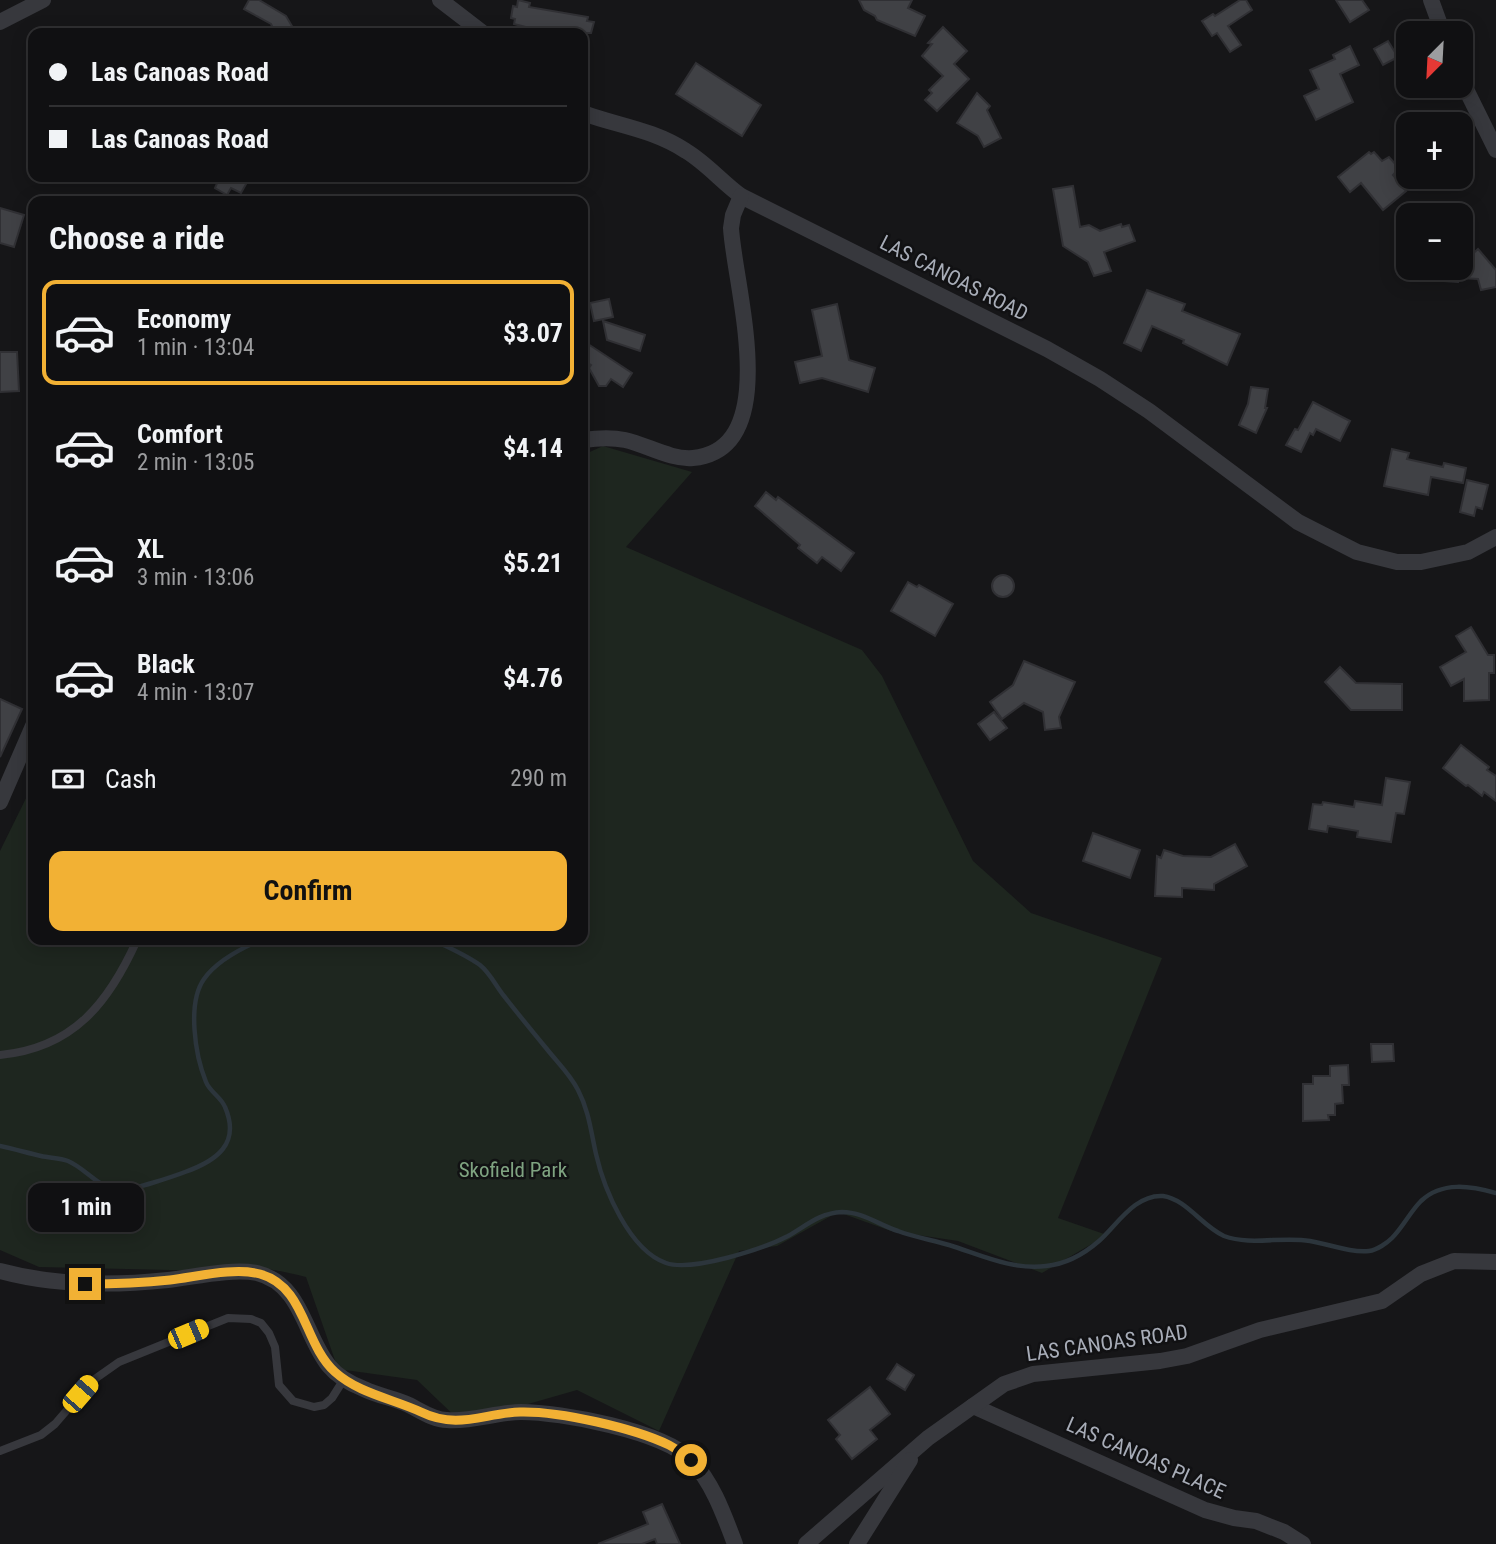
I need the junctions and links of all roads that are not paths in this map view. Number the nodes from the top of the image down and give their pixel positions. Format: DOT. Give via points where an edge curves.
graph roads {
  1 [pos="43,0"];
  2 [pos="440,0"];
  3 [pos="1431,0"];
  4 [pos="1439,21"];
  5 [pos="0,22"];
  6 [pos="476,28"];
  7 [pos="1470,98"];
  8 [pos="588,114"];
  9 [pos="1496,150"];
  10 [pos="741,196"];
  11 [pos="588,440"];
  12 [pos="1496,537"];
  13 [pos="28,738"];
  14 [pos="0,802"];
  15 [pos="134,945"];
  16 [pos="0,1055"];
  17 [pos="1496,1262"];
  18 [pos="0,1272"];
  19 [pos="344,1379"];
  20 [pos="974,1406"];
  21 [pos="919,1446"];
  22 [pos="0,1451"];
  23 [pos="735,1544"];
  24 [pos="806,1544"];
  25 [pos="857,1544"];
  26 [pos="1303,1544"];
  1 -- 5 [label="street"];
  2 -- 6 [label="street"];
  3 -- 4 [label="street"];
  7 -- 9 [label="street"];
  8 -- 10 [label="street, LAS CANOAS ROAD" via="673,143"];
  10 -- 11 [label="street" via="732,228 749,361 748,388 736,431 719,450 695,458 618,439"];
  10 -- 12 [label="street, LAS CANOAS ROAD" via="1079,367 1149,411 1298,522 1357,552 1397,562 1421,562 1468,552"];
  13 -- 14 [label="street"];
  15 -- 16 [label="lane" via="109,993 74,1028 37,1046"];
  17 -- 20 [label="street, LAS CANOAS ROAD" via="1454,1261 1421,1274 1382,1301 1253,1332 1187,1356 1033,1374 1004,1384"];
  18 -- 19 [label="street" via="85,1284 257,1273 290,1293 325,1360"];
  19 -- 22 [label="lane" via="324,1405 293,1401 279,1385 269,1333 251,1319 228,1318 119,1362 92,1381 41,1435"];
  19 -- 23 [label="street" via="445,1421 533,1413 606,1425 658,1440 691,1460 715,1494"];
  20 -- 21 [label="street, LAS CANOAS ROAD"];
  20 -- 26 [label="street, LAS CANOAS PLACE" via="1205,1510 1256,1521"];
  21 -- 24 [label="street, LAS CANOAS ROAD"];
  21 -- 25 [label="street"];
}
